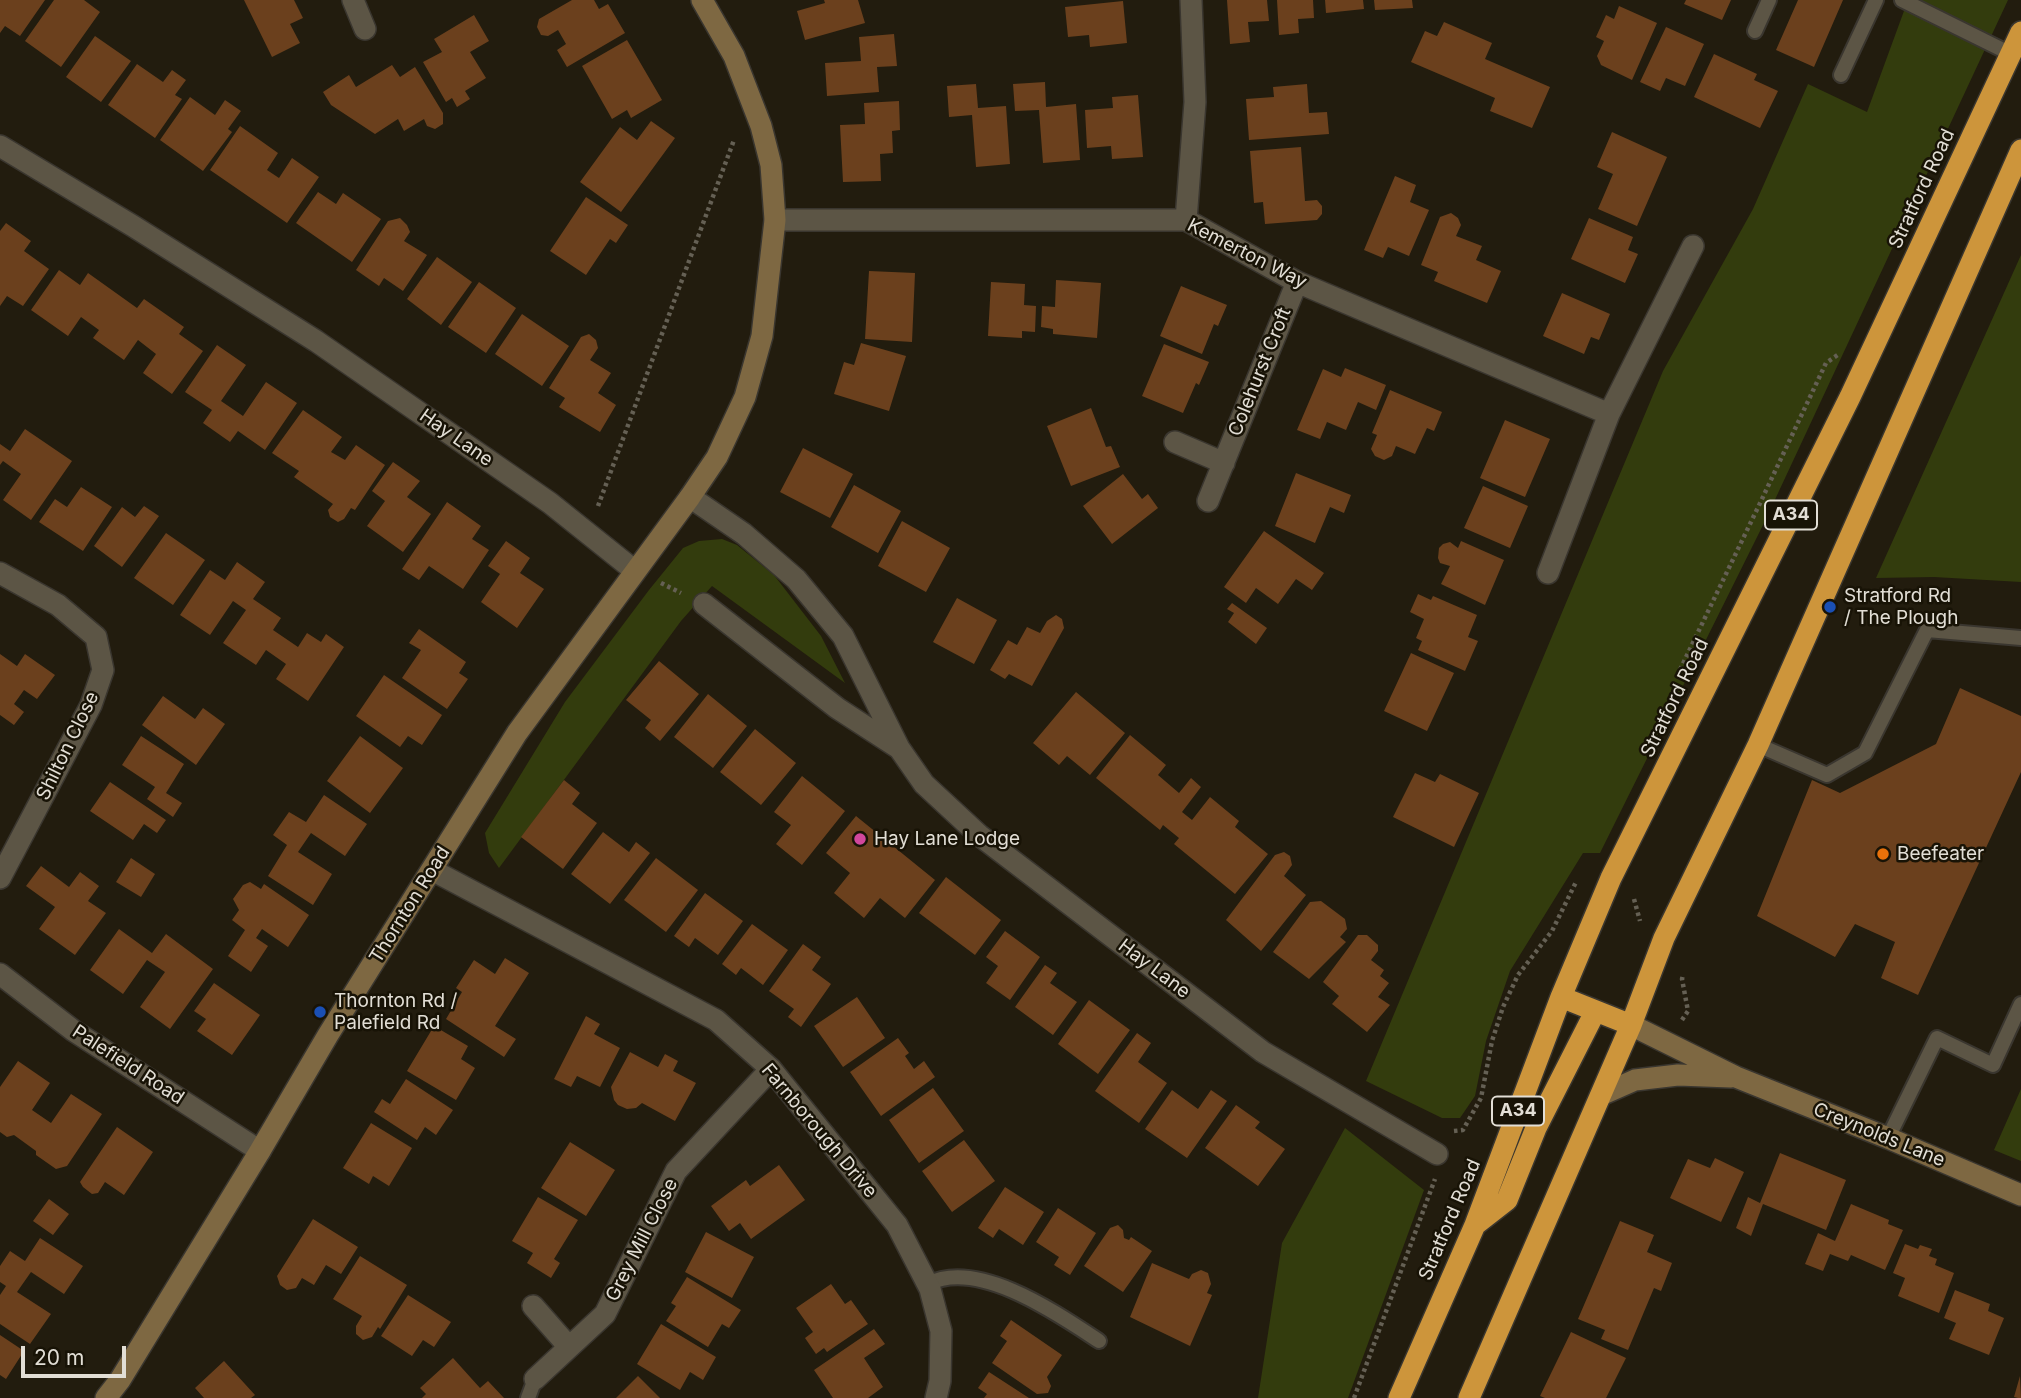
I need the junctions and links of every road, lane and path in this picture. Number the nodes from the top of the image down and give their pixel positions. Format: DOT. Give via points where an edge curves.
graph roads {
  1 [pos="352,0"];
  2 [pos="702,0"];
  3 [pos="1191,0"];
  4 [pos="1769,0"];
  5 [pos="1876,0"];
  6 [pos="1902,0"];
  7 [pos="365,29"];
  8 [pos="1755,31"];
  9 [pos="2021,32"];
  10 [pos="2011,54"];
  11 [pos="1841,75"];
  12 [pos="737,132"];
  13 [pos="0,146"];
  14 [pos="2021,150"];
  15 [pos="775,220"];
  16 [pos="1186,220"];
  17 [pos="1693,246"];
  18 [pos="1297,282"];
  19 [pos="1609,414"];
  20 [pos="1175,442"];
  21 [pos="1224,463"];
  22 [pos="690,497"];
  23 [pos="1208,501"];
  24 [pos="588,533"];
  25 [pos="635,571"];
  26 [pos="0,573"];
  27 [pos="1548,573"];
  28 [pos="704,604"];
  29 [pos="2021,638"];
  30 [pos="1758,745"];
  31 [pos="899,748"];
  32 [pos="432,870"];
  33 [pos="0,878"];
  34 [pos="1611,878"];
  35 [pos="1664,938"];
  36 [pos="1684,970"];
  37 [pos="0,974"];
  38 [pos="1561,997"];
  39 [pos="2021,1004"];
  40 [pos="1595,1012"];
  41 [pos="1630,1025"];
  42 [pos="1669,1043"];
  43 [pos="771,1069"];
  44 [pos="1736,1077"];
  45 [pos="1601,1095"];
  46 [pos="1446,1132"];
  47 [pos="1888,1138"];
  48 [pos="260,1151"];
  49 [pos="1437,1154"];
  50 [pos="2021,1195"];
  51 [pos="1475,1225"];
  52 [pos="928,1284"];
  53 [pos="533,1307"];
  54 [pos="1099,1341"];
  55 [pos="569,1347"];
  56 [pos="532,1388"];
  57 [pos="106,1398"];
  58 [pos="936,1398"];
  59 [pos="1354,1398"];
  60 [pos="1399,1398"];
  61 [pos="1469,1398"];
  1 -- 7 [label="street"];
  2 -- 15 [label="street, Thornton Road" via="734,56 761,126 771,165"];
  3 -- 16 [label="street" via="1195,102"];
  4 -- 8 [label="lane"];
  5 -- 11 [label="lane"];
  6 -- 10 [label="lane"];
  9 -- 10 [label="highway, Stratford Road / A34"];
  10 -- 34 [label="highway, Stratford Road / A34" via="1850,397"];
  12 -- 24 [label="path"];
  13 -- 24 [label="street, Hay Lane" via="316,341"];
  14 -- 30 [label="highway"];
  15 -- 16 [label="street, Kemerton Way"];
  15 -- 22 [label="street, Thornton Road" via="762,336 745,397 717,457"];
  16 -- 18 [label="street, Kemerton Way"];
  17 -- 19 [label="street"];
  18 -- 19 [label="street, Kemerton Way"];
  18 -- 21 [label="street, Colehurst Croft"];
  19 -- 27 [label="street"];
  20 -- 21 [label="street"];
  21 -- 23 [label="street, Colehurst Croft"];
  22 -- 25 [label="street, Thornton Road"];
  22 -- 31 [label="street, Hay Lane" via="744,534 796,579 843,636"];
  24 -- 25 [label="street, Hay Lane"];
  25 -- 28 [label="path"];
  25 -- 32 [label="street, Thornton Road" via="517,733"];
  26 -- 33 [label="street, Shilton Close" via="58,605 96,637 103,670 91,705"];
  28 -- 31 [label="street, Hay Lane" via="837,708"];
  29 -- 30 [label="lane" via="1927,630 1865,753 1827,775"];
  30 -- 35 [label="highway"];
  31 -- 49 [label="street, Hay Lane" via="924,784 979,835 1263,1052"];
  32 -- 43 [label="street, Farnborough Drive" via="716,1020"];
  32 -- 48 [label="street, Thornton Road"];
  34 -- 35 [label="path" via="1631,886 1642,928"];
  34 -- 38 [label="highway, Stratford Road / A34"];
  34 -- 46 [label="path" via="1586,864 1552,931 1518,975 1503,1007 1481,1098 1463,1130"];
  35 -- 41 [label="highway"];
  36 -- 42 [label="path" via="1688,1011"];
  37 -- 48 [label="street, Palefield Road" via="74,1031"];
  38 -- 40 [label="highway"];
  38 -- 51 [label="highway, Stratford Road / A34"];
  39 -- 47 [label="lane" via="1993,1065 1937,1038"];
  40 -- 41 [label="highway"];
  40 -- 51 [label="highway" via="1536,1128 1507,1200"];
  41 -- 42 [label="street, Creynolds Lane"];
  41 -- 45 [label="highway"];
  42 -- 44 [label="street, Creynolds Lane"];
  43 -- 52 [label="street, Farnborough Drive" via="897,1225"];
  43 -- 55 [label="street, Grey Mill Close" via="676,1171 605,1314"];
  44 -- 45 [label="street, Creynolds Lane" via="1635,1080"];
  44 -- 47 [label="street, Creynolds Lane"];
  45 -- 61 [label="highway"];
  47 -- 50 [label="street, Creynolds Lane"];
  48 -- 57 [label="street, Thornton Road"];
  49 -- 59 [label="path" via="1435,1183"];
  51 -- 60 [label="highway, Stratford Road / A34"];
  52 -- 54 [label="lane" via="965,1278 1028,1296"];
  52 -- 58 [label="street, Farnborough Drive" via="941,1331"];
  53 -- 55 [label="street"];
  55 -- 56 [label="street, Grey Mill Close"];
}
